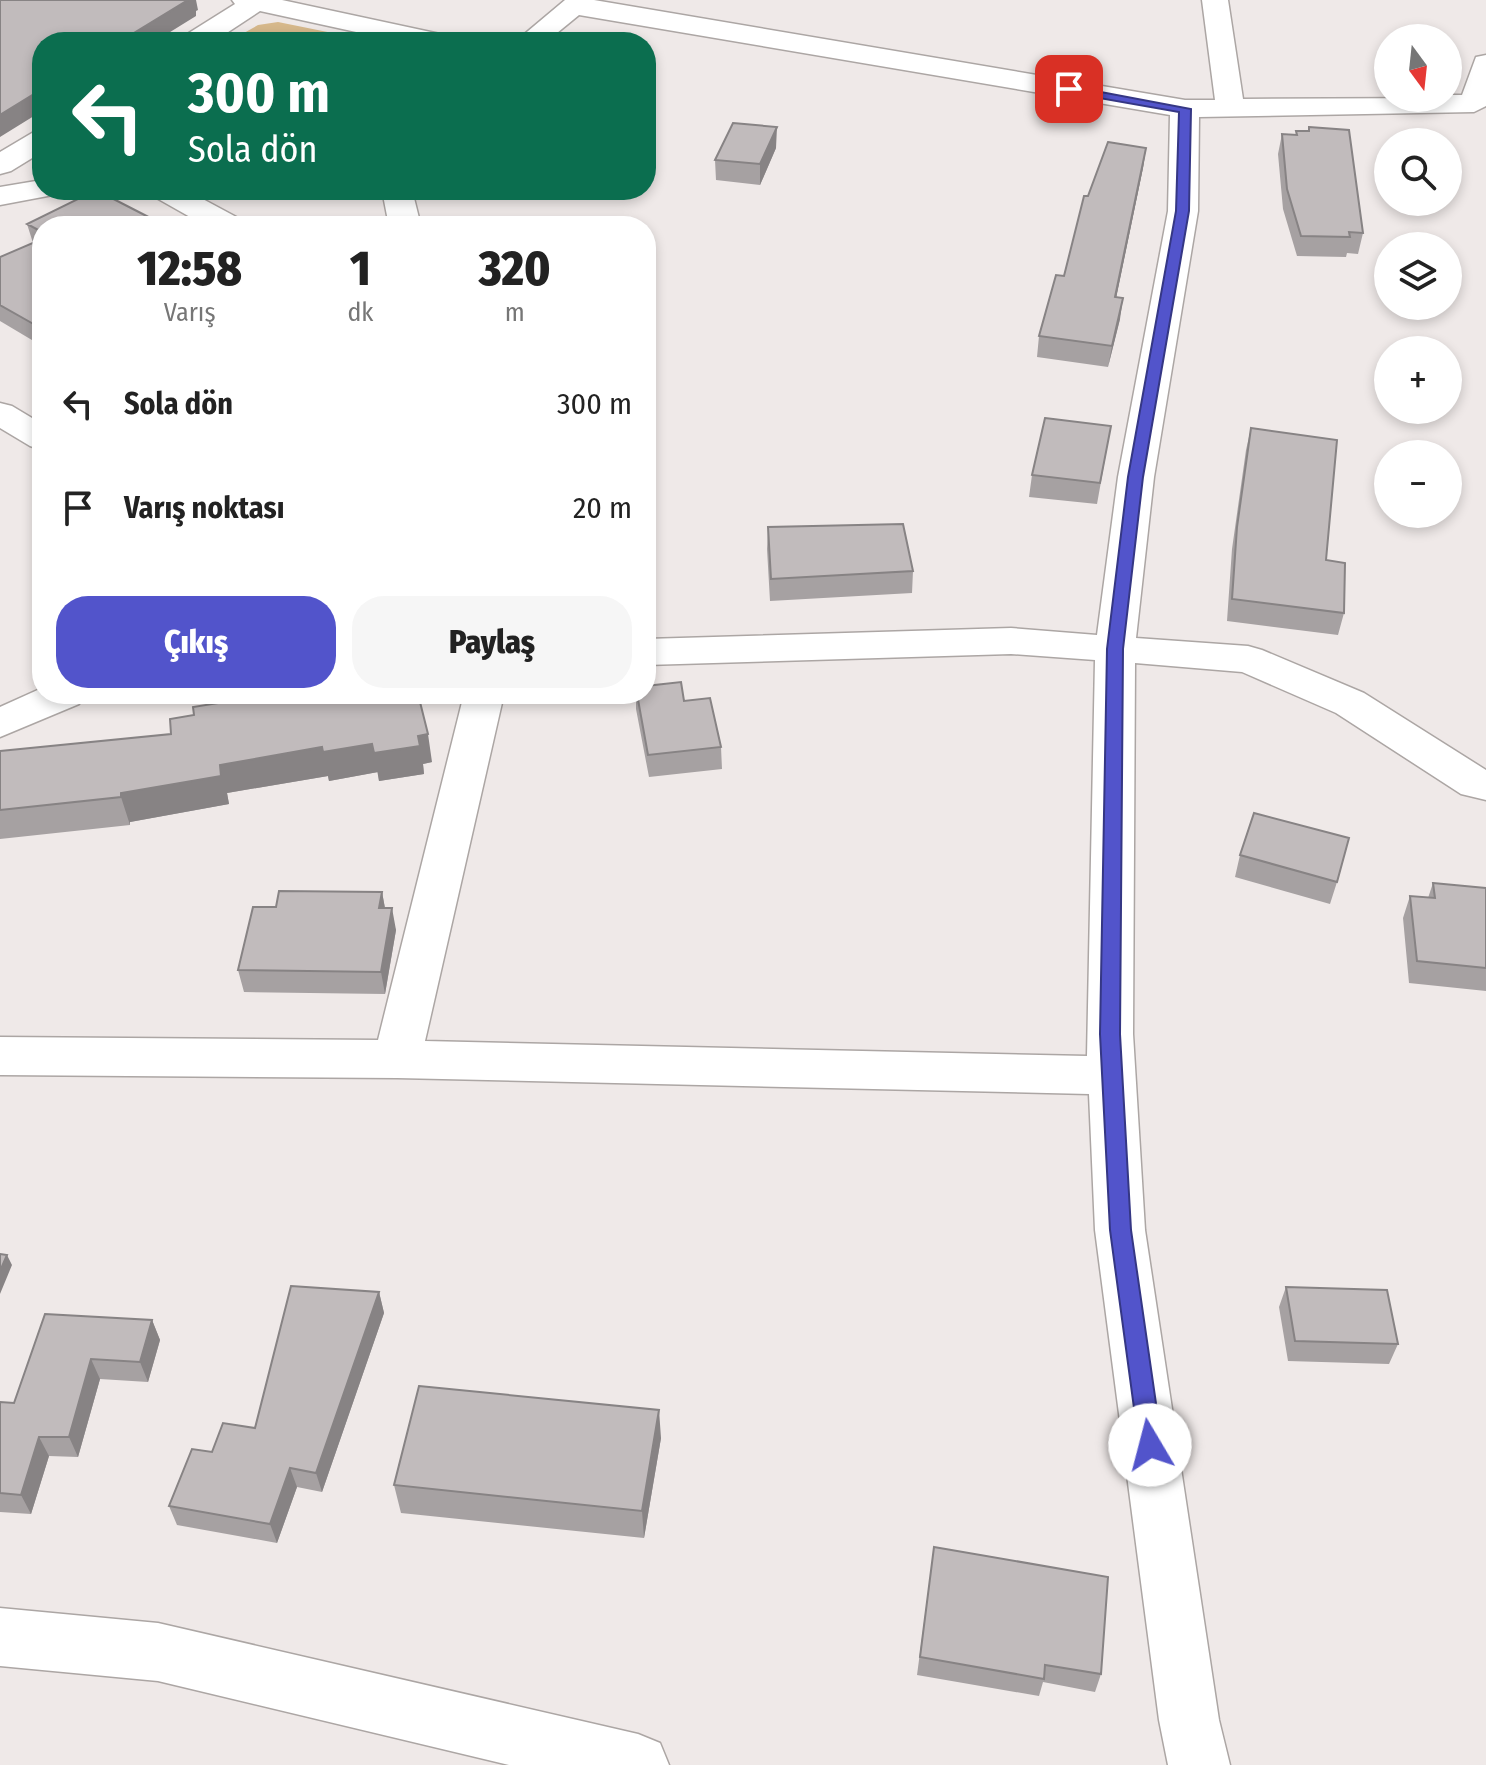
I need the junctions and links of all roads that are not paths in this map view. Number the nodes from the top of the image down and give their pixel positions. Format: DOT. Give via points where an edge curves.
graph roads {
  1 [pos="1215,0"];
  2 [pos="250,2"];
  3 [pos="577,3"];
  4 [pos="208,32"];
  5 [pos="392,32"];
  6 [pos="541,32"];
  7 [pos="1486,63"];
  8 [pos="1230,108"];
  9 [pos="1185,109"];
  10 [pos="32,145"];
  11 [pos="0,165"];
  12 [pos="32,191"];
  13 [pos="0,196"];
  14 [pos="182,200"];
  15 [pos="211,216"];
  16 [pos="0,413"];
  17 [pos="32,433"];
  18 [pos="1115,649"];
  19 [pos="656,652"];
  20 [pos="43,704"];
  21 [pos="482,704"];
  22 [pos="0,723"];
  23 [pos="1483,796"];
  24 [pos="0,1056"];
  25 [pos="397,1059"];
  26 [pos="1113,1076"];
  27 [pos="0,1637"];
  28 [pos="638,1765"];
  29 [pos="1199,1765"];
  1 -- 8 [label="street"];
  2 -- 4 [label="street"];
  2 -- 5 [label="street"];
  3 -- 6 [label="street"];
  3 -- 9 [label="street"];
  7 -- 8 [label="street" via="1478,114"];
  8 -- 9 [label="street"];
  9 -- 18 [label="street" via="1183,211 1136,477"];
  10 -- 11 [label="street"];
  12 -- 13 [label="street"];
  14 -- 15 [label="street"];
  16 -- 17 [label="street"];
  18 -- 19 [label="street" via="1011,641"];
  18 -- 23 [label="street" via="1248,659 1350,703"];
  18 -- 26 [label="street"];
  20 -- 22 [label="street"];
  21 -- 25 [label="street"];
  24 -- 25 [label="street"];
  25 -- 26 [label="street"];
  26 -- 29 [label="street" via="1120,1230"];
  27 -- 28 [label="street" via="158,1652"];
}
